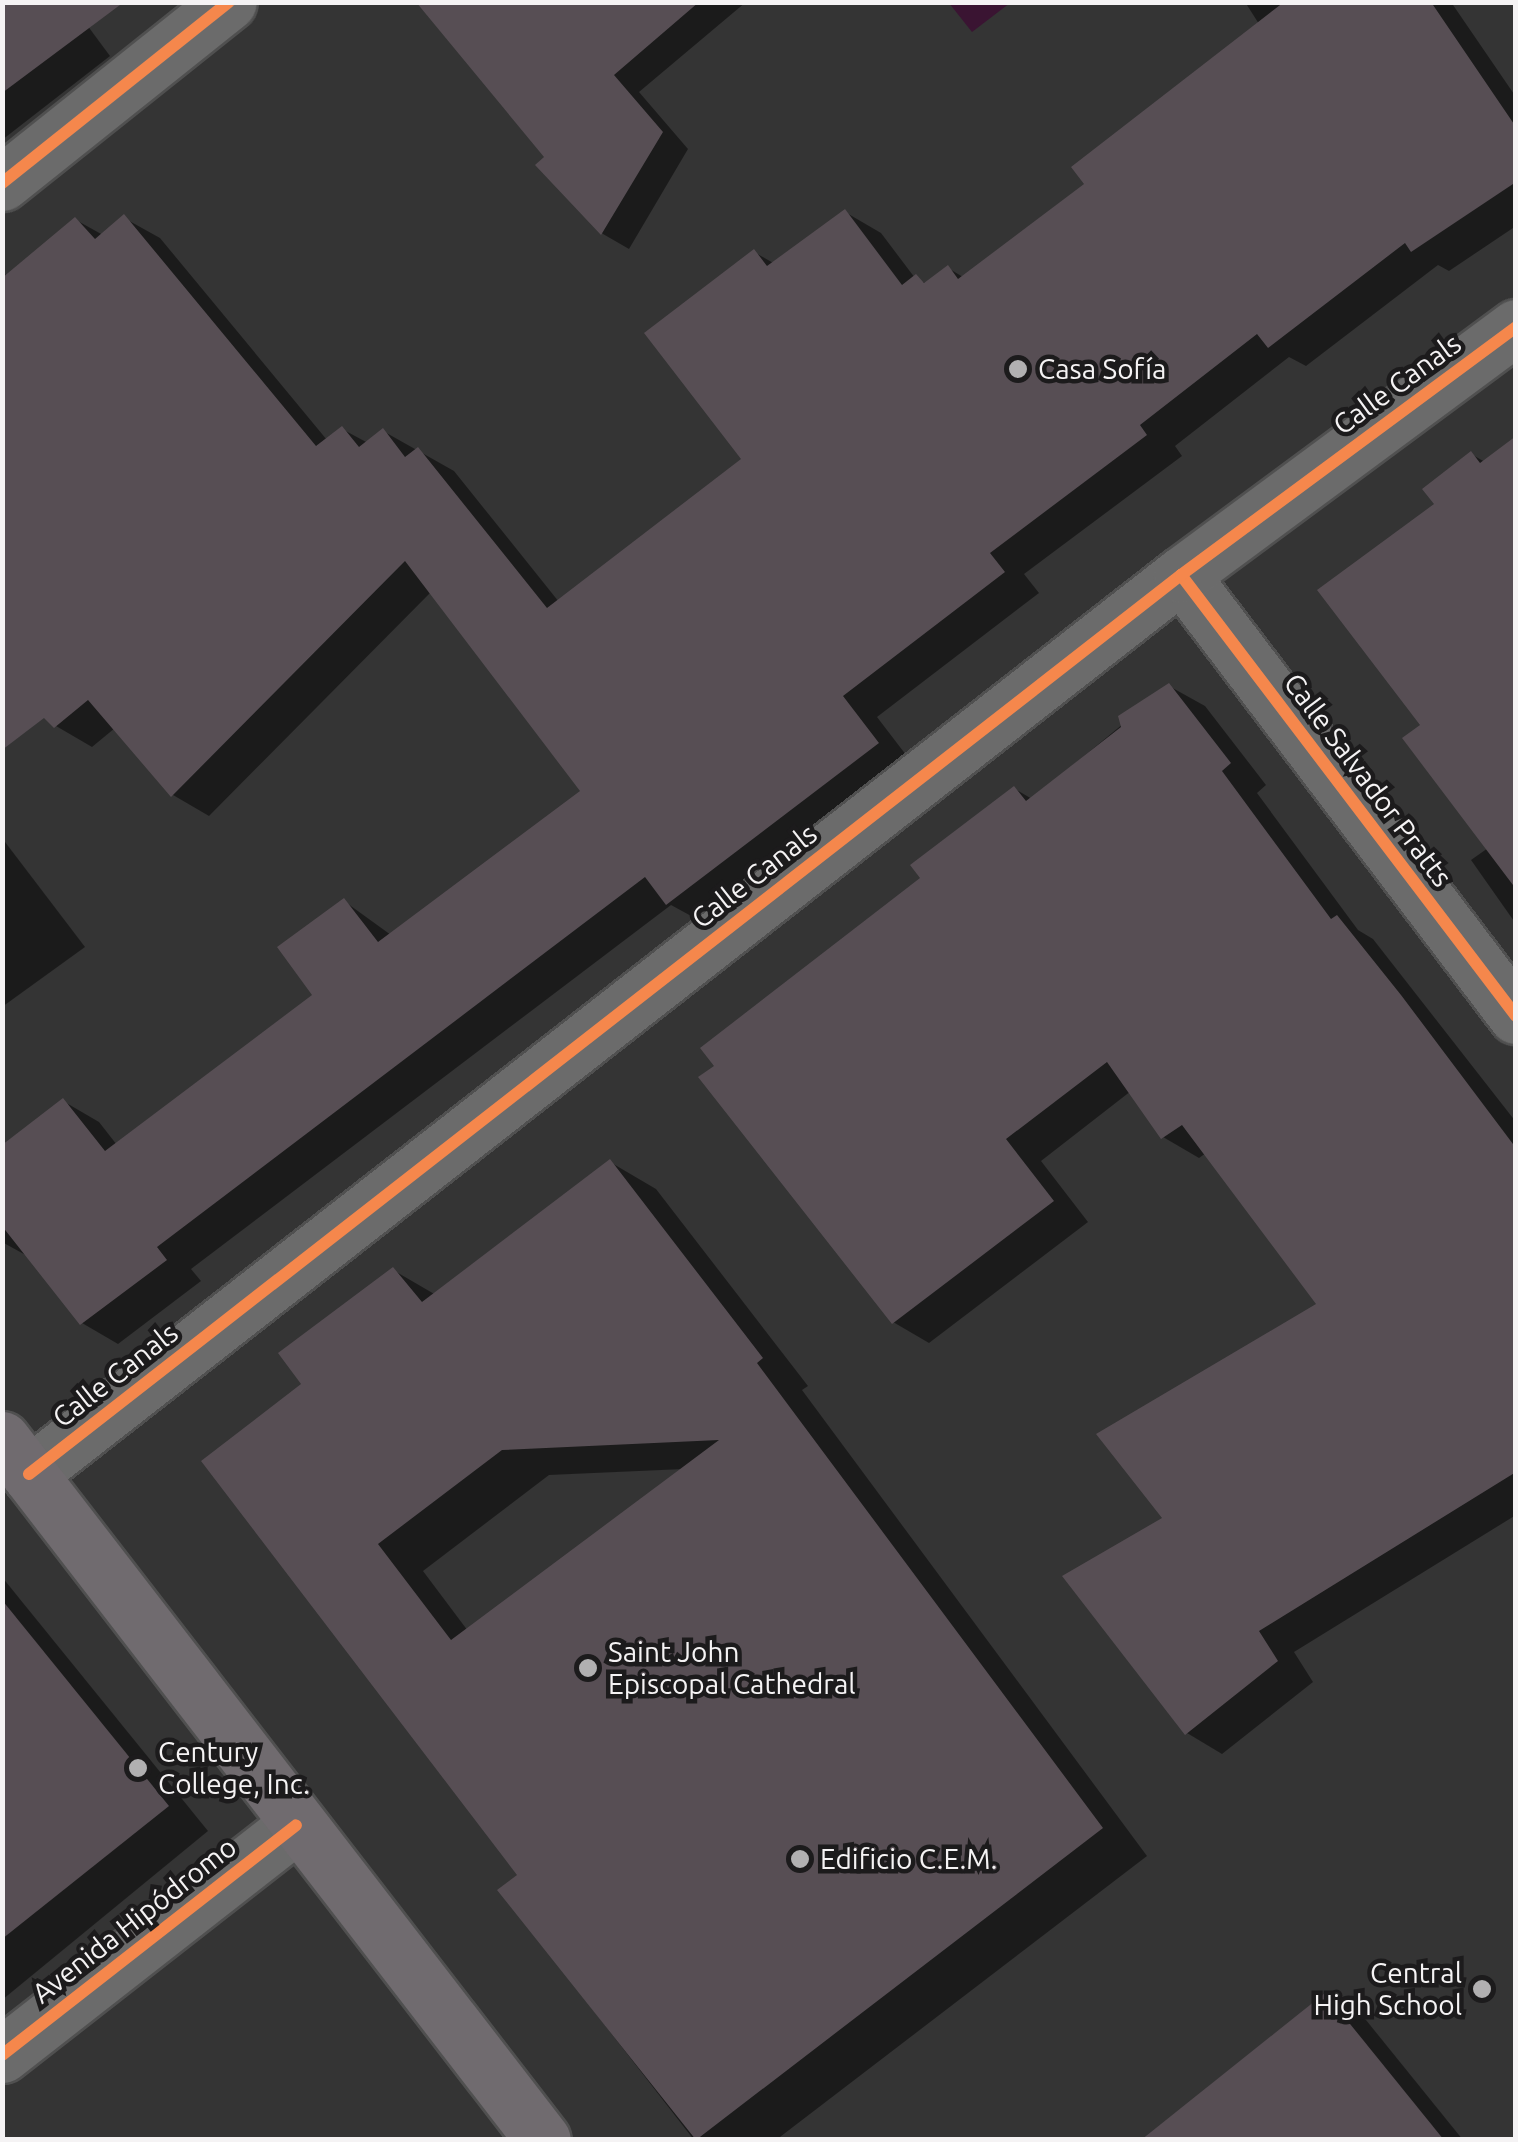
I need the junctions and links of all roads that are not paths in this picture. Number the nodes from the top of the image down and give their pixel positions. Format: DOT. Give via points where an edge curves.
graph roads {
  1 [pos="229,2"];
  2 [pos="2,183"];
  3 [pos="1516,327"];
  4 [pos="1181,575"];
  5 [pos="1516,1016"];
  6 [pos="16,1456"];
  7 [pos="296,1825"];
  8 [pos="2,2054"];
  9 [pos="543,2140"];
  1 -- 2 [label="street"];
  3 -- 4 [label="street, Calle Canals"];
  4 -- 5 [label="street, Calle Salvador Pratts"];
  4 -- 6 [label="street, Calle Canals"];
  6 -- 7 [label="main road"];
  7 -- 8 [label="street, Avenida Hipódromo"];
  7 -- 9 [label="main road"];
}
